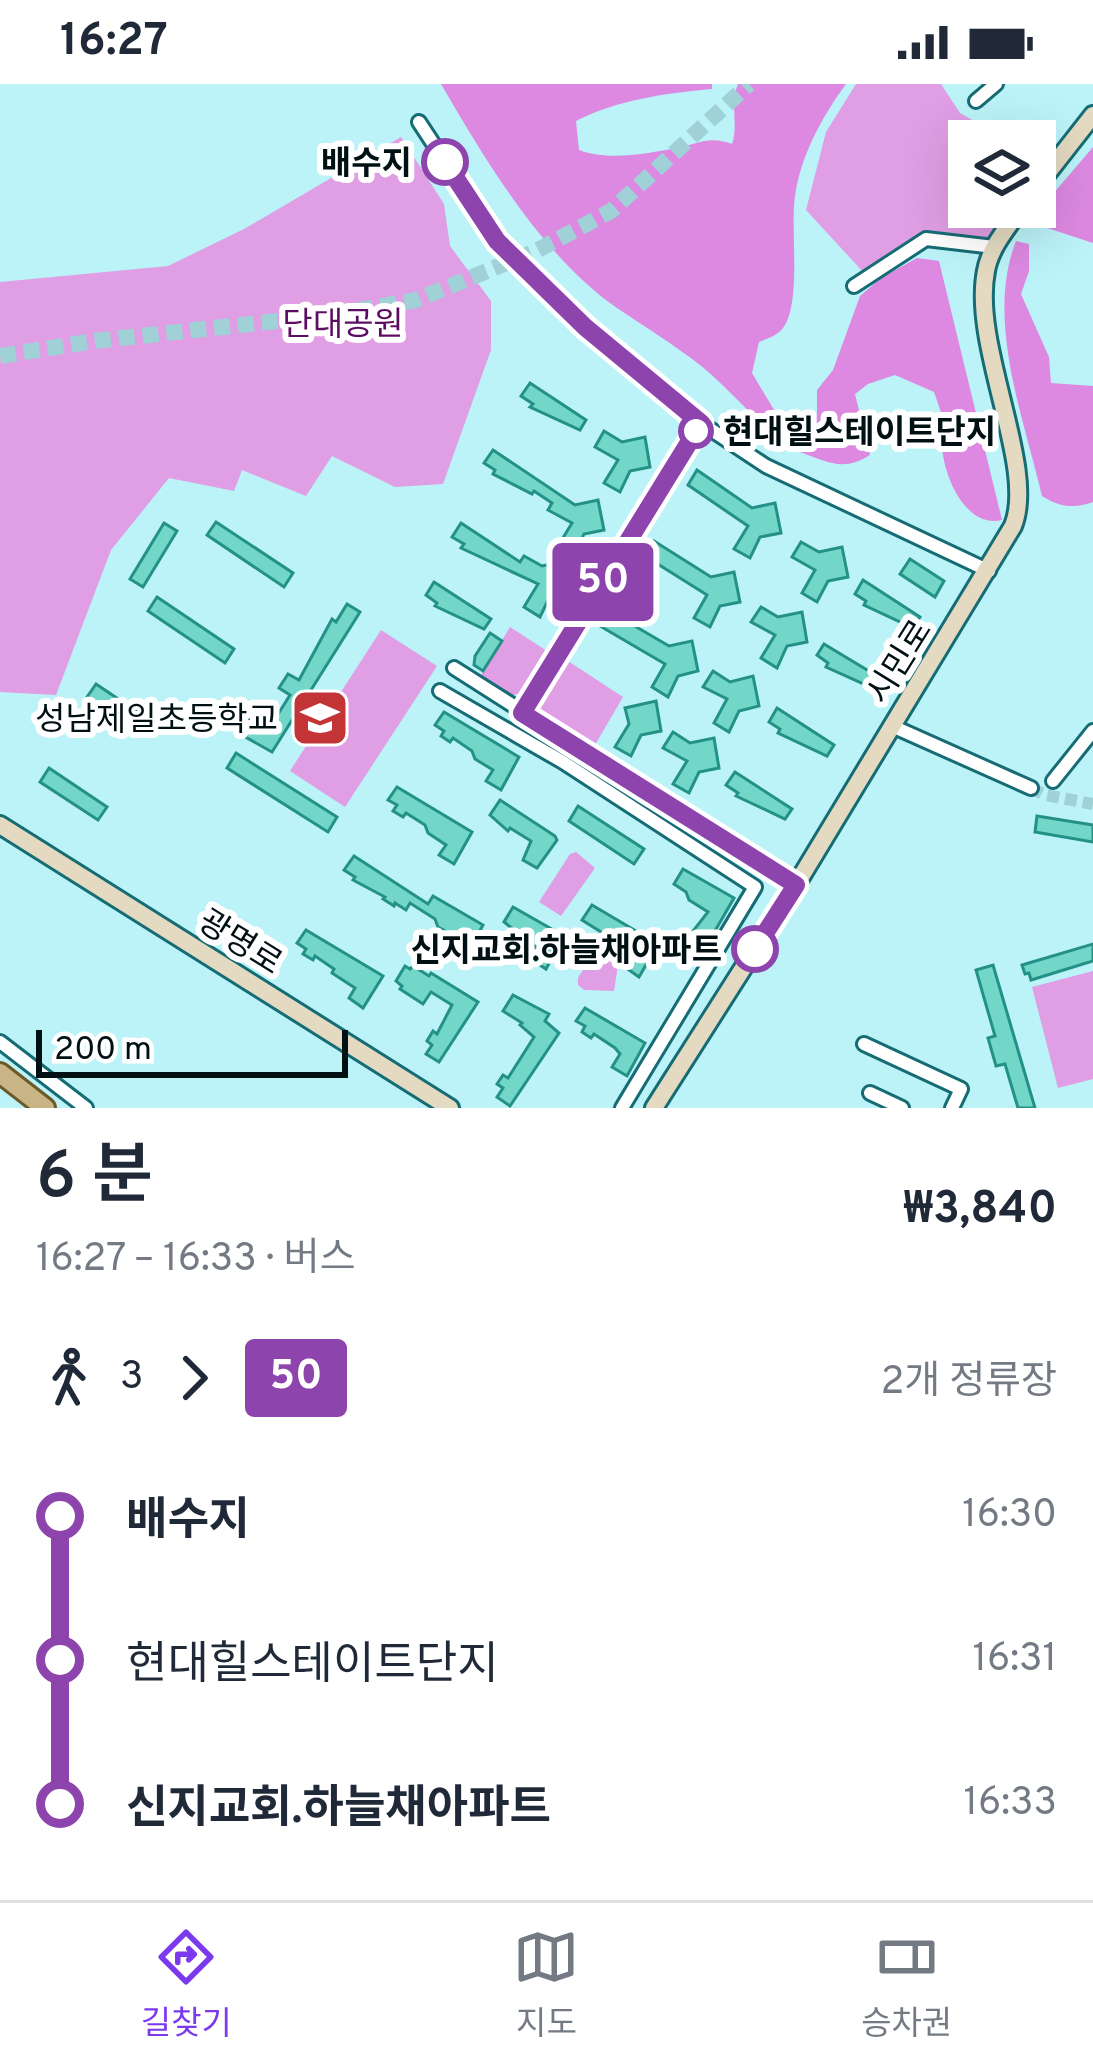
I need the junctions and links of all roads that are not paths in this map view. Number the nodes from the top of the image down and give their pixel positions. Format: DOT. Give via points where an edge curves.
graph roads {
  1 [pos="996,84"];
  2 [pos="976,101"];
  3 [pos="1093,116"];
  4 [pos="419,122"];
  5 [pos="1056,155"];
  6 [pos="1008,228"];
  7 [pos="994,248"];
  8 [pos="854,286"];
  9 [pos="701,423"];
  10 [pos="989,571"];
  11 [pos="454,668"];
  12 [pos="440,691"];
  13 [pos="522,713"];
  14 [pos="892,726"];
  15 [pos="1093,730"];
  16 [pos="1053,781"];
  17 [pos="1031,788"];
  18 [pos="0,825"];
  19 [pos="796,885"];
  20 [pos="0,1042"];
  21 [pos="864,1044"];
  22 [pos="25,1061"];
  23 [pos="6,1078"];
  24 [pos="870,1093"];
  25 [pos="45,1108"];
  26 [pos="86,1108"];
  27 [pos="450,1108"];
  28 [pos="622,1108"];
  29 [pos="654,1108"];
  30 [pos="902,1108"];
  31 [pos="952,1108"];
  1 -- 2 [label="street"];
  3 -- 5 [label="main road"];
  4 -- 9 [label="street" via="497,241"];
  6 -- 7 [label="main road, 시민로"];
  7 -- 8 [label="street" via="926,239"];
  7 -- 10 [label="main road, 시민로" via="986,315 1020,502"];
  9 -- 10 [label="street" via="766,466"];
  9 -- 13 [label="street"];
  10 -- 14 [label="main road, 시민로"];
  11 -- 13 [label="street"];
  12 -- 28 [label="street" via="755,887"];
  13 -- 19 [label="street"];
  14 -- 17 [label="street"];
  14 -- 19 [label="main road, 시민로"];
  15 -- 16 [label="street"];
  18 -- 27 [label="main road, 광명로"];
  19 -- 29 [label="main road, 시민로"];
  20 -- 22 [label="street"];
  21 -- 31 [label="street" via="961,1089"];
  22 -- 23 [label="street"];
  22 -- 26 [label="street"];
  23 -- 25 [label="main road"];
  24 -- 30 [label="street"];
}
